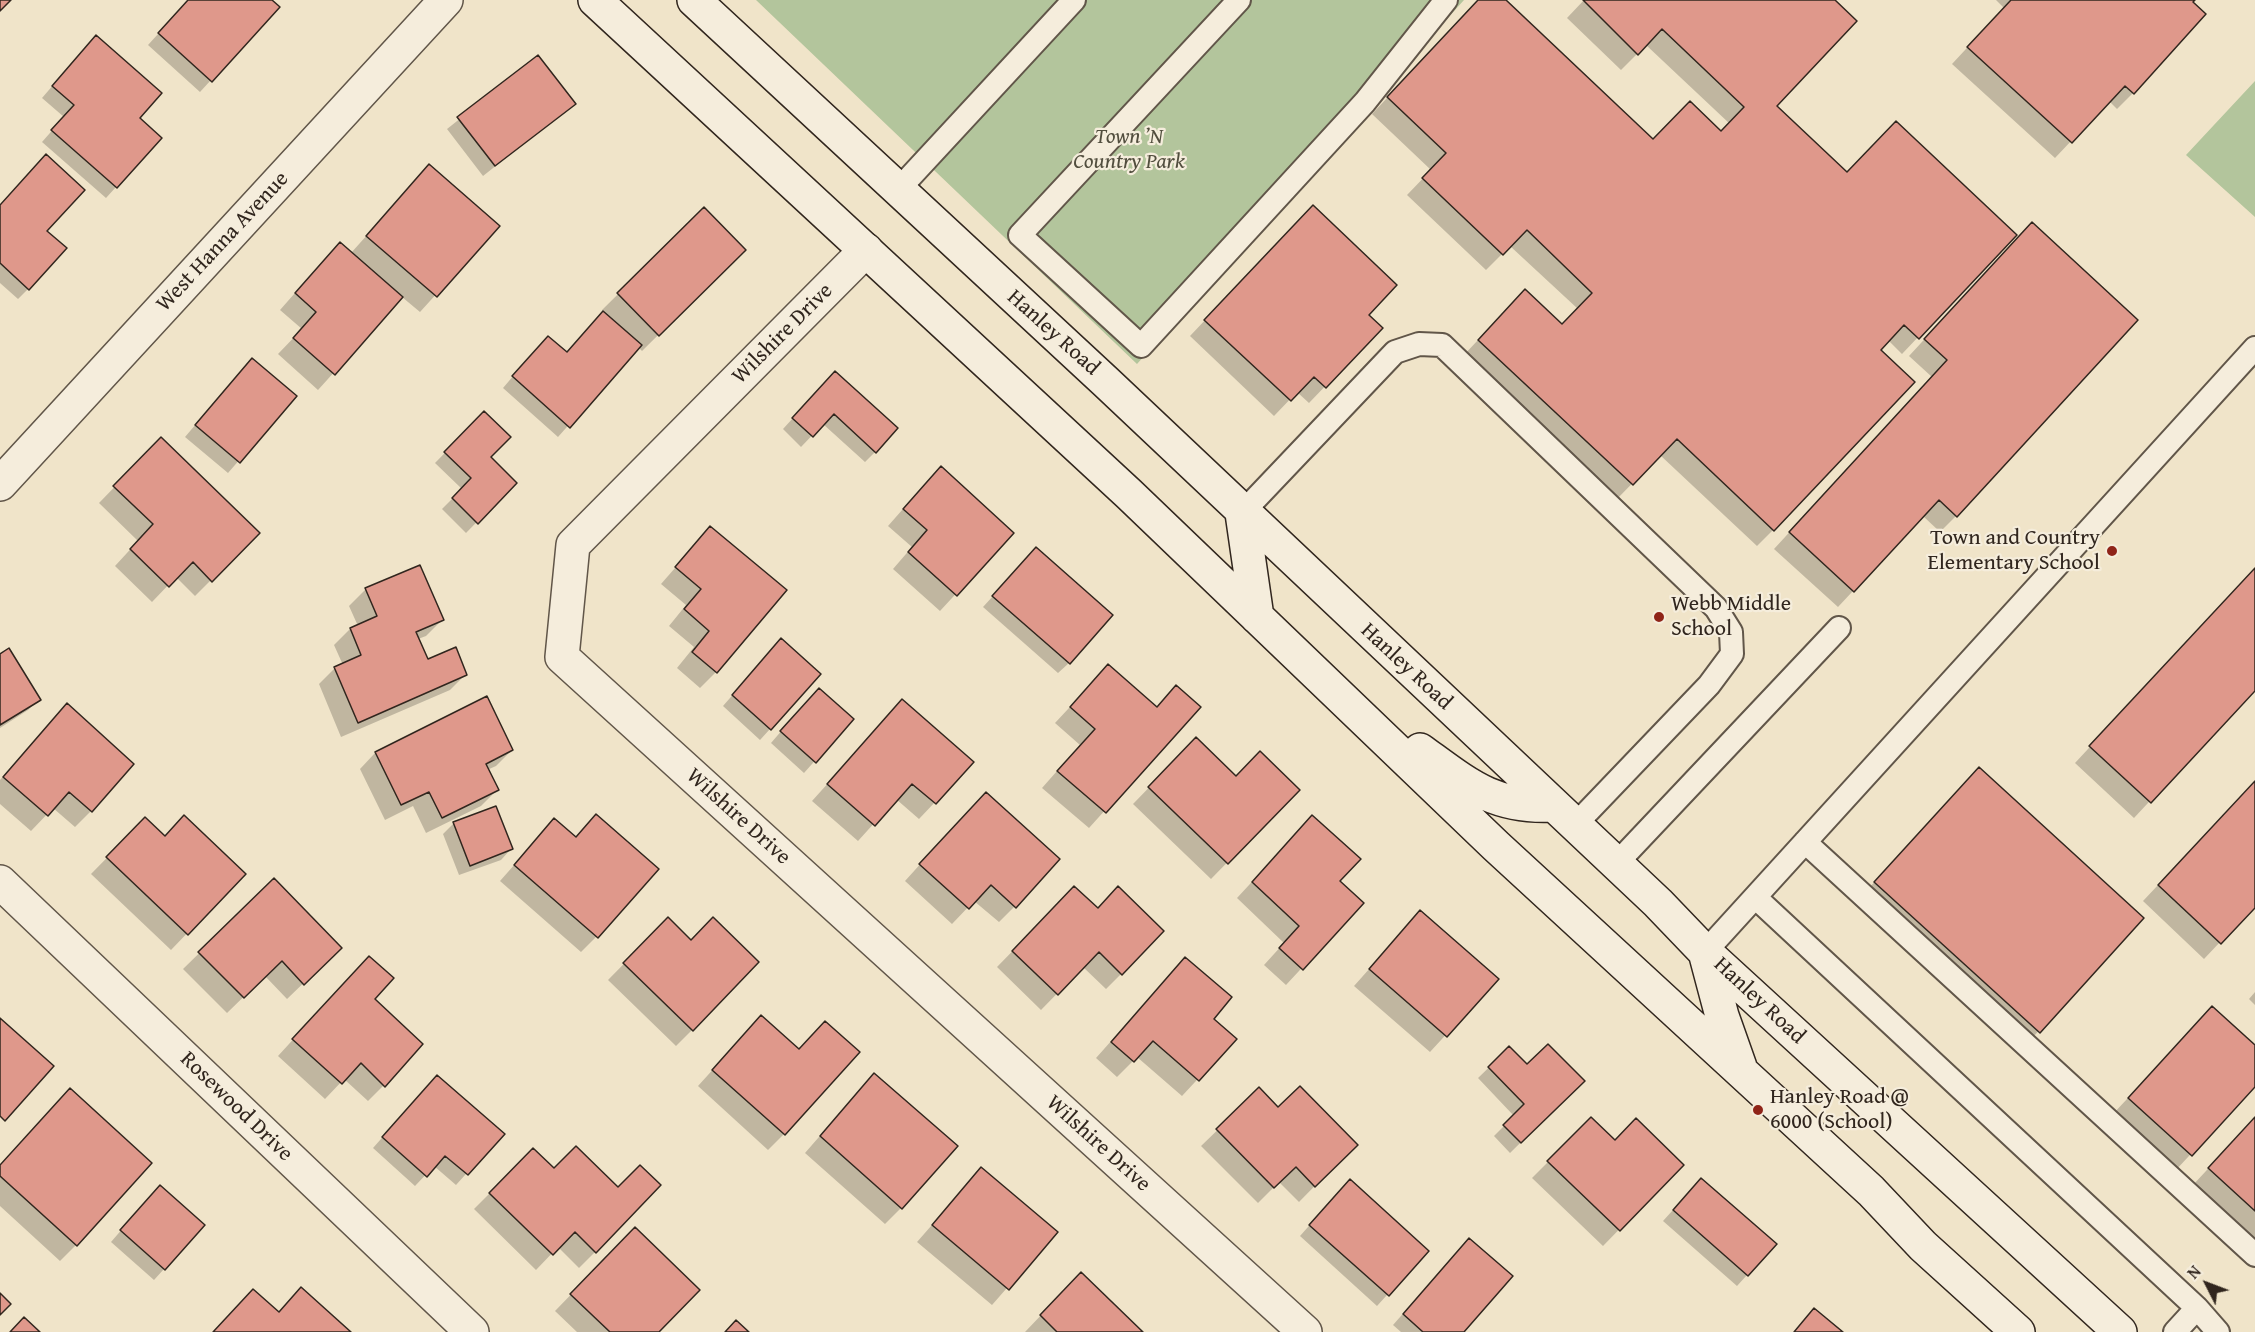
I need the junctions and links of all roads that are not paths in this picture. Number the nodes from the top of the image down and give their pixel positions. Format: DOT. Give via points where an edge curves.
graph roads {
  1 [pos="446,0"];
  2 [pos="595,0"];
  3 [pos="694,0"];
  4 [pos="1074,0"];
  5 [pos="1239,0"];
  6 [pos="1446,0"];
  7 [pos="898,190"];
  8 [pos="866,250"];
  9 [pos="2255,348"];
  10 [pos="0,484"];
  11 [pos="1242,513"];
  12 [pos="1257,617"];
  13 [pos="1839,628"];
  14 [pos="1348,704"];
  15 [pos="1564,815"];
  16 [pos="1805,842"];
  17 [pos="1616,864"];
  18 [pos="0,882"];
  19 [pos="1755,897"];
  20 [pos="1705,952"];
  21 [pos="1742,1073"];
  22 [pos="2255,1255"];
  23 [pos="2197,1308"];
  24 [pos="472,1332"];
  25 [pos="1305,1332"];
  26 [pos="2018,1332"];
  27 [pos="2120,1332"];
  28 [pos="2175,1332"];
  29 [pos="2218,1332"];
  1 -- 10 [label="main road, West Hanna Avenue"];
  2 -- 8 [label="main road"];
  3 -- 7 [label="main road, Hanley Road"];
  4 -- 7 [label="lane"];
  5 -- 6 [label="lane" via="1020,235 1141,346 1365,102"];
  7 -- 11 [label="main road, Hanley Road"];
  8 -- 12 [label="main road"];
  8 -- 25 [label="main road, Wilshire Drive" via="573,545 562,657"];
  9 -- 16 [label="lane"];
  11 -- 12 [label="main road"];
  11 -- 15 [label="main road, Hanley Road"];
  11 -- 15 [label="lane" via="1395,352 1419,344 1442,345 1716,608 1731,632 1732,654 1709,685"];
  12 -- 14 [label="main road"];
  13 -- 17 [label="lane"];
  14 -- 15 [label="main road" via="1487,795"];
  14 -- 21 [label="main road"];
  15 -- 17 [label="main road, Hanley Road"];
  16 -- 19 [label="lane"];
  16 -- 22 [label="lane"];
  17 -- 20 [label="main road, Hanley Road"];
  18 -- 24 [label="main road, Rosewood Drive"];
  19 -- 20 [label="lane"];
  19 -- 23 [label="lane"];
  20 -- 21 [label="main road"];
  20 -- 27 [label="main road, Hanley Road"];
  21 -- 26 [label="main road"];
  23 -- 28 [label="lane"];
  23 -- 29 [label="lane"];
}
